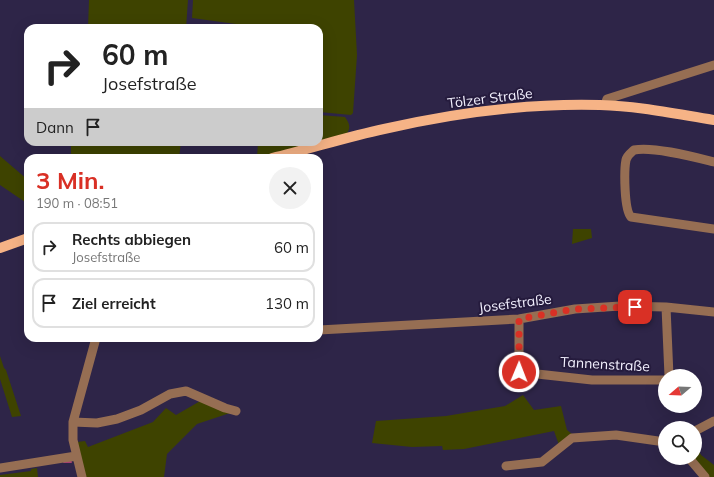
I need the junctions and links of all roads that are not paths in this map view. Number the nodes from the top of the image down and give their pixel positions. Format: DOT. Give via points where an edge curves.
graph roads {
  1 [pos="714,65"];
  2 [pos="605,105"];
  3 [pos="714,120"];
  4 [pos="323,144"];
  5 [pos="316,146"];
  6 [pos="287,154"];
  7 [pos="714,162"];
  8 [pos="714,229"];
  9 [pos="24,239"];
  10 [pos="0,248"];
  11 [pos="666,307"];
  12 [pos="714,312"];
  13 [pos="519,319"];
  14 [pos="323,330"];
  15 [pos="95,342"];
  16 [pos="669,369"];
  17 [pos="658,380"];
  18 [pos="236,411"];
  19 [pos="714,421"];
  20 [pos="73,422"];
  21 [pos="702,427"];
  22 [pos="658,441"];
  23 [pos="76,456"];
  24 [pos="696,465"];
  25 [pos="506,466"];
  26 [pos="0,468"];
  27 [pos="82,477"];
  28 [pos="705,477"];
  1 -- 2 [label="street" via="607,99"];
  2 -- 3 [label="main road, Tölzer Straße"];
  2 -- 4 [label="main road, Tölzer Straße" via="525,107 438,118"];
  5 -- 6 [label="main road, Tölzer Straße"];
  7 -- 8 [label="street" via="641,148 634,150 626,160 627,211 631,217"];
  9 -- 10 [label="main road"];
  11 -- 12 [label="street, Josefstraße"];
  11 -- 13 [label="street, Josefstraße" via="620,306 575,309"];
  11 -- 16 [label="street, Tannenstraße"];
  13 -- 14 [label="street, Josefstraße"];
  13 -- 17 [label="street, Tannenstraße" via="519,372 592,380"];
  15 -- 20 [label="street"];
  18 -- 20 [label="street" via="186,391 170,394 142,410 117,419 97,423"];
  19 -- 21 [label="street"];
  20 -- 23 [label="street"];
  22 -- 25 [label="street" via="616,435 572,438 542,462"];
  23 -- 26 [label="street"];
  23 -- 27 [label="street"];
  24 -- 28 [label="street"];
}
